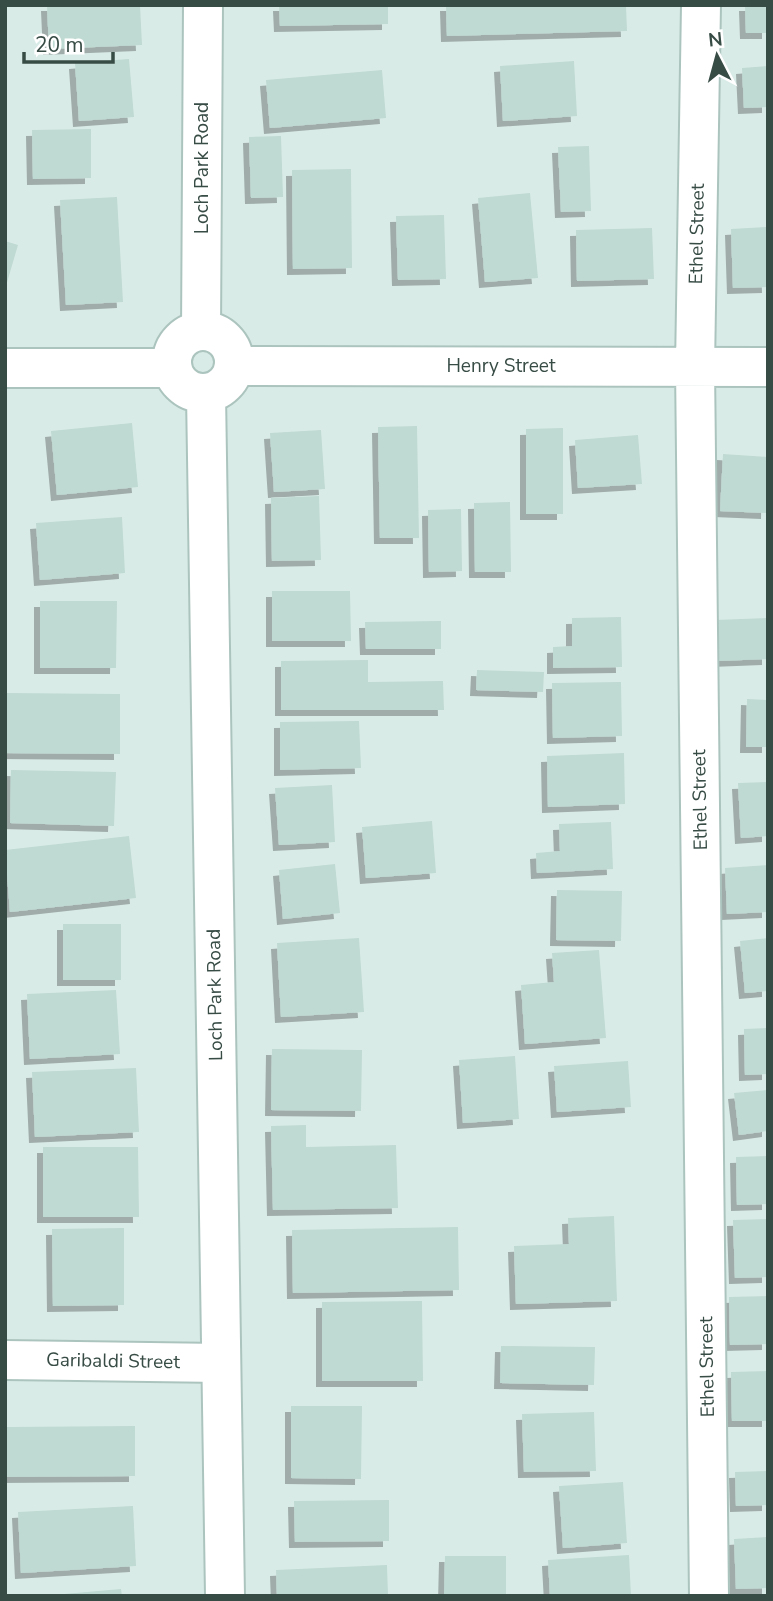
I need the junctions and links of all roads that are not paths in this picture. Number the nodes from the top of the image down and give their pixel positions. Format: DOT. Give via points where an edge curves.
graph roads {
  1 [pos="203,5"];
  2 [pos="701,5"];
  3 [pos="201,331"];
  4 [pos="235,366"];
  5 [pos="695,367"];
  6 [pos="768,367"];
  7 [pos="5,368"];
  8 [pos="172,368"];
  9 [pos="206,394"];
  10 [pos="5,1360"];
  11 [pos="221,1363"];
  12 [pos="225,1596"];
  13 [pos="709,1596"];
  1 -- 3 [label="street, Loch Park Road"];
  2 -- 5 [label="street, Ethel Street"];
  3 -- 4 [label="street" via="212,332 230,344"];
  3 -- 8 [label="street" via="176,346"];
  4 -- 5 [label="street, Henry Street"];
  4 -- 9 [label="street" via="228,382"];
  5 -- 6 [label="street, Henry Street"];
  5 -- 13 [label="street, Ethel Street"];
  7 -- 8 [label="street"];
  8 -- 9 [label="street" via="184,388"];
  9 -- 11 [label="street, Loch Park Road"];
  10 -- 11 [label="street, Garibaldi Street"];
  11 -- 12 [label="street, Loch Park Road"];
}
